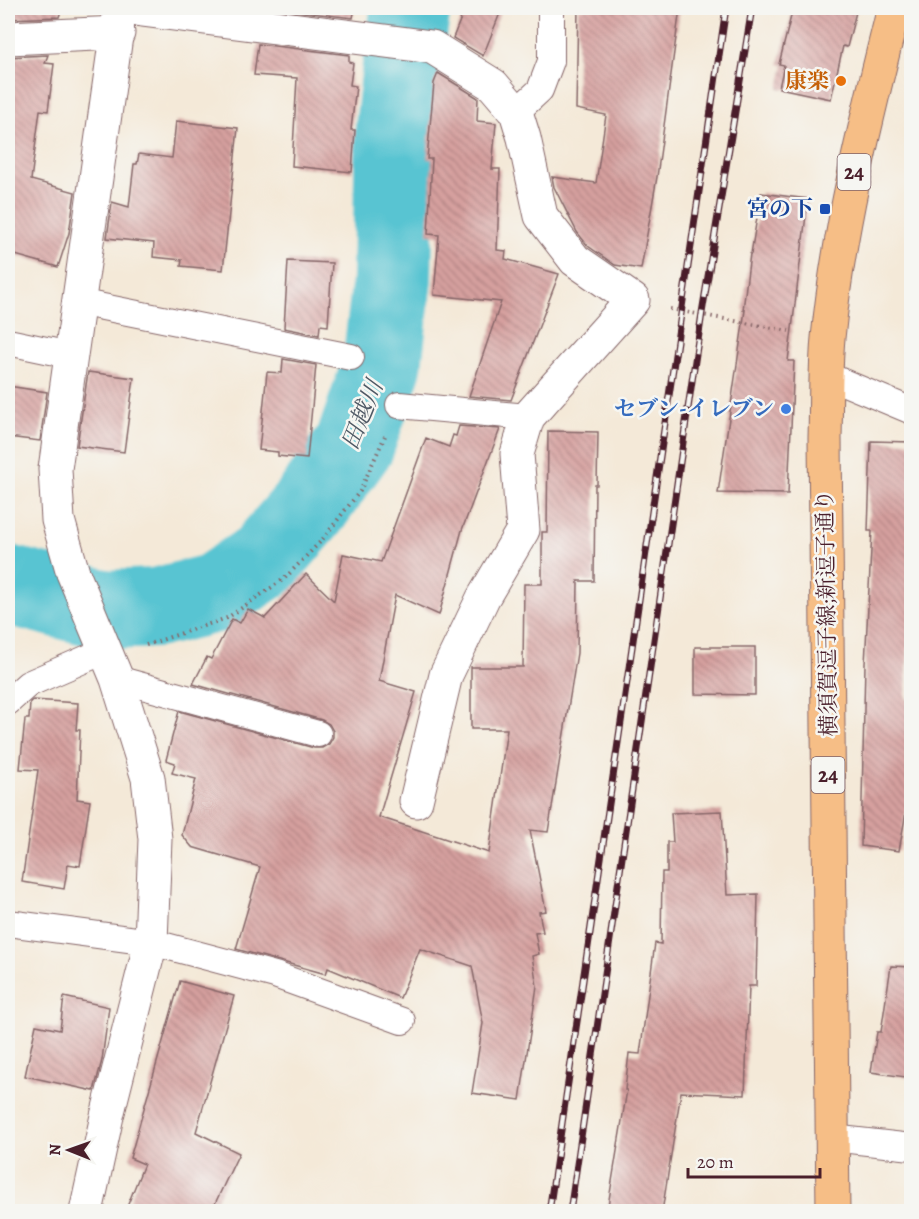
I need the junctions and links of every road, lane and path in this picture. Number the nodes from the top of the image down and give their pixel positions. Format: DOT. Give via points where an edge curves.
graph roads {
  1 [pos="551,8"];
  2 [pos="894,8"];
  3 [pos="121,16"];
  4 [pos="8,38"];
  5 [pos="516,112"];
  6 [pos="633,300"];
  7 [pos="78,302"];
  8 [pos="828,338"];
  9 [pos="8,342"];
  10 [pos="70,355"];
  11 [pos="351,357"];
  12 [pos="826,375"];
  13 [pos="399,405"];
  14 [pos="912,411"];
  15 [pos="528,417"];
  16 [pos="106,656"];
  17 [pos="8,702"];
  18 [pos="318,734"];
  19 [pos="416,801"];
  20 [pos="8,924"];
  21 [pos="151,942"];
  22 [pos="402,1021"];
  23 [pos="832,1138"];
  24 [pos="912,1147"];
  25 [pos="86,1212"];
  26 [pos="833,1212"];
  1 -- 5 [label="lane" via="551,61 540,90"];
  2 -- 8 [label="main road, 24" via="857,157"];
  3 -- 4 [label="street"];
  3 -- 5 [label="street" via="432,47 493,85"];
  3 -- 7 [label="street"];
  5 -- 6 [label="street" via="541,216 575,260"];
  6 -- 8 [label="path"];
  6 -- 15 [label="street"];
  7 -- 10 [label="street"];
  7 -- 11 [label="lane"];
  8 -- 12 [label="main road, 横須賀逗子線;新逗子通り / 24"];
  9 -- 10 [label="lane"];
  10 -- 16 [label="street" via="55,469 58,520 73,573"];
  12 -- 14 [label="lane"];
  12 -- 23 [label="main road, 横須賀逗子線;新逗子通り / 24"];
  13 -- 15 [label="lane"];
  13 -- 16 [label="path" via="360,491 322,540 284,579 227,618"];
  15 -- 19 [label="street" via="517,454 523,530 483,598 446,675"];
  16 -- 17 [label="lane" via="28,684"];
  16 -- 18 [label="lane"];
  16 -- 21 [label="street" via="148,778 155,839"];
  20 -- 21 [label="lane"];
  21 -- 22 [label="lane" via="275,975"];
  21 -- 25 [label="street"];
  23 -- 24 [label="lane"];
  23 -- 26 [label="main road, 横須賀逗子線;新逗子通り / 24"];
}
